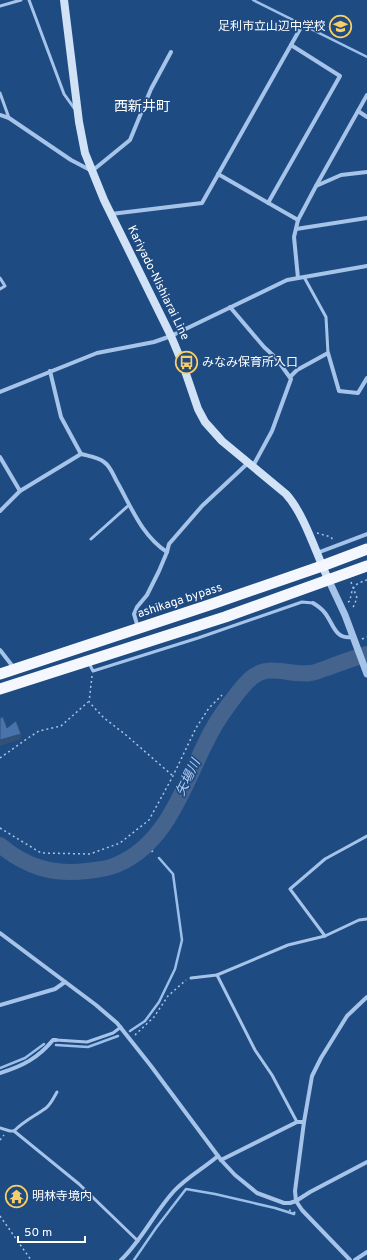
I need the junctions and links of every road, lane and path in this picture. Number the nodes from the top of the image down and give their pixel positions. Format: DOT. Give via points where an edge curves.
graph roads {
  1 [pos="21,0"];
  2 [pos="29,0"];
  3 [pos="64,0"];
  4 [pos="0,6"];
  5 [pos="300,29"];
  6 [pos="291,45"];
  7 [pos="171,52"];
  8 [pos="0,93"];
  9 [pos="367,95"];
  10 [pos="358,111"];
  11 [pos="78,113"];
  12 [pos="0,115"];
  13 [pos="367,117"];
  14 [pos="10,118"];
  15 [pos="92,171"];
  16 [pos="367,172"];
  17 [pos="218,174"];
  18 [pos="316,186"];
  19 [pos="268,203"];
  20 [pos="111,214"];
  21 [pos="367,218"];
  22 [pos="298,220"];
  23 [pos="296,228"];
  24 [pos="367,266"];
  25 [pos="304,276"];
  26 [pos="0,278"];
  27 [pos="298,278"];
  28 [pos="0,289"];
  29 [pos="230,307"];
  30 [pos="171,336"];
  31 [pos="328,353"];
  32 [pos="50,371"];
  33 [pos="290,377"];
  34 [pos="367,378"];
  35 [pos="0,392"];
  36 [pos="81,454"];
  37 [pos="0,457"];
  38 [pos="250,465"];
  39 [pos="20,491"];
  40 [pos="130,505"];
  41 [pos="0,511"];
  42 [pos="315,532"];
  43 [pos="367,534"];
  44 [pos="91,539"];
  45 [pos="334,544"];
  46 [pos="367,549"];
  47 [pos="167,552"];
  48 [pos="316,554"];
  49 [pos="322,566"];
  50 [pos="367,566"];
  51 [pos="367,580"];
  52 [pos="329,581"];
  53 [pos="351,583"];
  54 [pos="313,603"];
  55 [pos="342,606"];
  56 [pos="351,612"];
  57 [pos="139,628"];
  58 [pos="353,637"];
  59 [pos="0,650"];
  60 [pos="90,666"];
  61 [pos="15,670"];
  62 [pos="0,674"];
  63 [pos="367,674"];
  64 [pos="0,689"];
  65 [pos="222,695"];
  66 [pos="89,702"];
  67 [pos="0,758"];
  68 [pos="173,776"];
  69 [pos="0,828"];
  70 [pos="367,836"];
  71 [pos="367,919"];
  72 [pos="0,933"];
  73 [pos="325,936"];
  74 [pos="217,975"];
  75 [pos="191,978"];
  76 [pos="65,982"];
  77 [pos="367,997"];
  78 [pos="0,1005"];
  79 [pos="121,1028"];
  80 [pos="130,1039"];
  81 [pos="56,1040"];
  82 [pos="0,1073"];
  83 [pos="57,1092"];
  84 [pos="297,1122"];
  85 [pos="304,1122"];
  86 [pos="0,1128"];
  87 [pos="14,1131"];
  88 [pos="220,1158"];
  89 [pos="367,1162"];
  90 [pos="296,1201"];
  91 [pos="0,1216"];
  92 [pos="138,1241"];
  93 [pos="367,1252"];
  94 [pos="347,1259"];
  95 [pos="31,1260"];
  96 [pos="121,1260"];
  97 [pos="355,1260"];
  1 -- 4 [label="lane"];
  2 -- 11 [label="lane" via="64,94"];
  3 -- 11 [label="main road, Kariyado-Nishiarai Line"];
  5 -- 6 [label="street"];
  6 -- 17 [label="street"];
  6 -- 19 [label="street" via="340,76"];
  7 -- 15 [label="street" via="151,90 130,140"];
  8 -- 14 [label="lane"];
  9 -- 10 [label="street"];
  10 -- 13 [label="street"];
  10 -- 18 [label="street"];
  11 -- 15 [label="main road, Kariyado-Nishiarai Line" via="85,153"];
  12 -- 14 [label="street"];
  14 -- 15 [label="street" via="71,160"];
  15 -- 20 [label="main road, Kariyado-Nishiarai Line"];
  16 -- 18 [label="street" via="341,175"];
  17 -- 19 [label="street"];
  17 -- 20 [label="street" via="202,203"];
  18 -- 22 [label="street"];
  19 -- 22 [label="street"];
  20 -- 30 [label="main road, Kariyado-Nishiarai Line"];
  21 -- 23 [label="street"];
  22 -- 23 [label="street"];
  23 -- 27 [label="street" via="294,237"];
  24 -- 25 [label="street"];
  25 -- 27 [label="street"];
  25 -- 31 [label="lane" via="326,317"];
  26 -- 28 [label="lane" via="5,286"];
  27 -- 29 [label="street" via="287,280"];
  29 -- 30 [label="street"];
  29 -- 33 [label="street"];
  30 -- 32 [label="street" via="154,342 97,353"];
  30 -- 38 [label="main road, Kariyado-Nishiarai Line" via="198,410 205,422"];
  31 -- 33 [label="street" via="297,370"];
  31 -- 34 [label="street" via="339,391 358,392"];
  32 -- 35 [label="street"];
  32 -- 36 [label="street" via="61,417"];
  33 -- 38 [label="street" via="272,431"];
  36 -- 39 [label="street"];
  36 -- 40 [label="street" via="105,462"];
  37 -- 39 [label="street"];
  38 -- 47 [label="street" via="202,506 169,544"];
  38 -- 48 [label="main road, Kariyado-Nishiarai Line" via="292,500"];
  39 -- 41 [label="street"];
  40 -- 44 [label="lane"];
  40 -- 47 [label="street" via="149,536"];
  42 -- 45 [label="path" via="331,537"];
  43 -- 48 [label="street"];
  46 -- 49 [label="highway, ashikaga bypass"];
  47 -- 57 [label="street" via="147,595 134,614"];
  48 -- 49 [label="main road, Kariyado-Nishiarai Line"];
  49 -- 52 [label="main road, Kariyado-Nishiarai Line"];
  49 -- 57 [label="highway, ashikaga bypass"];
  50 -- 52 [label="highway"];
  51 -- 55 [label="path" via="354,586 350,601"];
  52 -- 55 [label="street"];
  52 -- 60 [label="highway"];
  53 -- 56 [label="path" via="357,598"];
  54 -- 58 [label="street" via="325,613 339,634 347,638"];
  54 -- 60 [label="lane" via="302,602 198,638"];
  55 -- 58 [label="street"];
  57 -- 61 [label="highway, ashikaga bypass"];
  58 -- 63 [label="street"];
  59 -- 61 [label="street"];
  60 -- 64 [label="highway"];
  60 -- 66 [label="path"];
  61 -- 62 [label="highway, ashikaga bypass"];
  65 -- 68 [label="path" via="209,708 196,728"];
  66 -- 67 [label="path" via="61,726 39,731"];
  66 -- 68 [label="path" via="104,718"];
  68 -- 69 [label="path" via="149,820 120,843 90,854 41,853"];
  70 -- 73 [label="lane" via="325,859 290,889"];
  71 -- 73 [label="lane" via="359,920"];
  72 -- 76 [label="street"];
  73 -- 74 [label="lane" via="288,945"];
  74 -- 75 [label="lane"];
  74 -- 84 [label="lane" via="254,1050 272,1075"];
  75 -- 80 [label="path" via="168,996 154,1017"];
  76 -- 78 [label="street" via="55,989"];
  76 -- 79 [label="street" via="100,1008"];
  77 -- 85 [label="street" via="347,1016 318,1063 312,1076"];
  79 -- 80 [label="street"];
  79 -- 81 [label="lane" via="87,1042"];
  80 -- 88 [label="street"];
  81 -- 82 [label="street" via="25,1064"];
  83 -- 87 [label="lane" via="46,1108 24,1121"];
  84 -- 85 [label="street"];
  84 -- 88 [label="street"];
  85 -- 90 [label="street" via="295,1191"];
  86 -- 87 [label="lane"];
  87 -- 92 [label="lane" via="79,1184"];
  88 -- 90 [label="street" via="257,1193 284,1203"];
  88 -- 92 [label="street" via="187,1179 175,1190"];
  89 -- 90 [label="street"];
  90 -- 94 [label="street"];
  91 -- 95 [label="path"];
  92 -- 96 [label="street"];
  93 -- 97 [label="street"];
}
